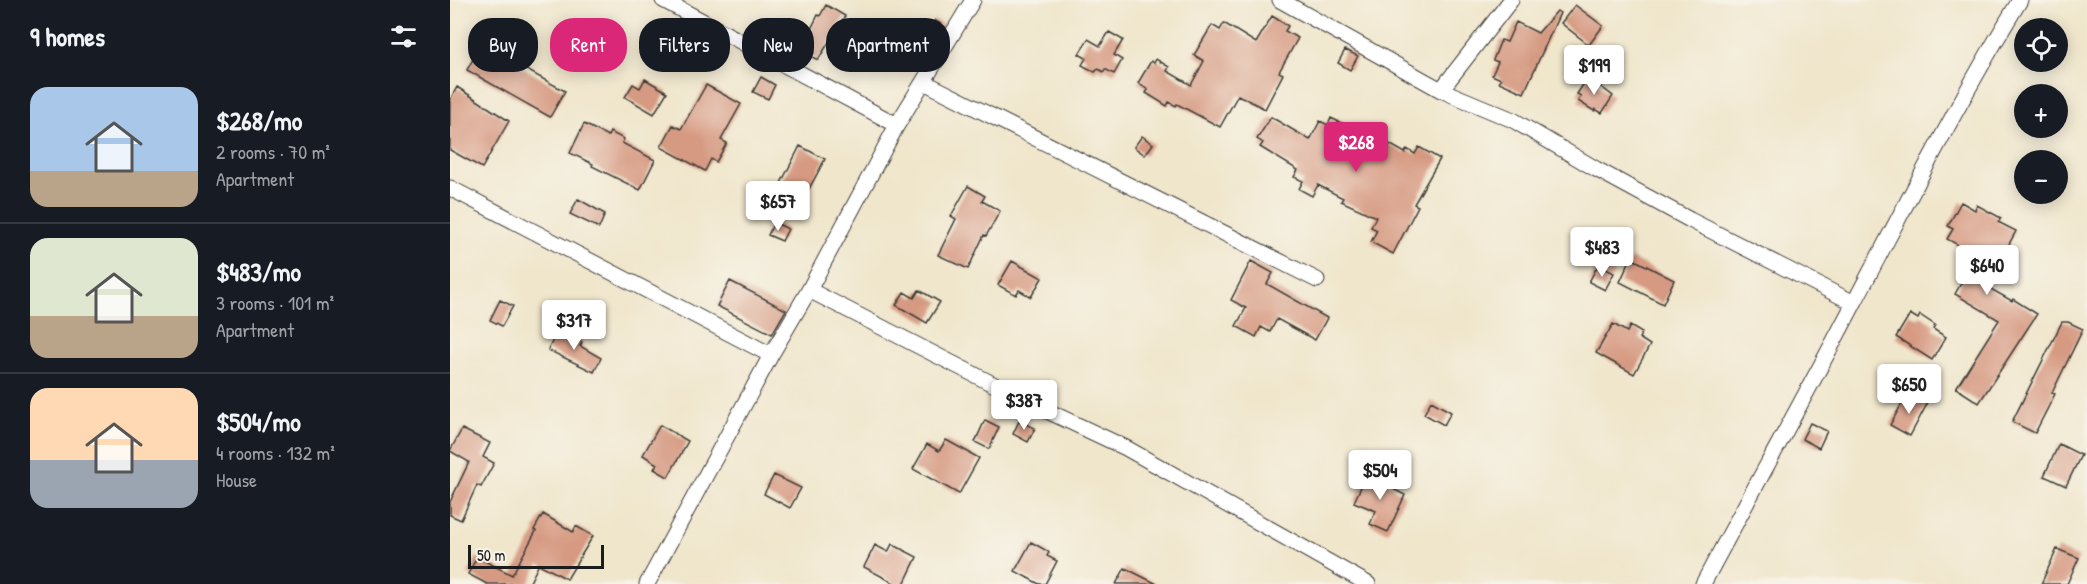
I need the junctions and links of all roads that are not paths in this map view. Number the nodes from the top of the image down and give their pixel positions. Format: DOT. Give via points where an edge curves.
graph roads {
  1 [pos="663,0"];
  2 [pos="973,0"];
  3 [pos="1280,0"];
  4 [pos="1511,0"];
  5 [pos="2020,0"];
  6 [pos="924,82"];
  7 [pos="1441,90"];
  8 [pos="897,125"];
  9 [pos="450,188"];
  10 [pos="1317,280"];
  11 [pos="809,290"];
  12 [pos="1854,303"];
  13 [pos="771,355"];
  14 [pos="647,584"];
  15 [pos="1368,584"];
  16 [pos="1703,584"];
  1 -- 8 [label="street"];
  2 -- 6 [label="street"];
  3 -- 7 [label="street"];
  4 -- 7 [label="street"];
  5 -- 12 [label="street"];
  6 -- 8 [label="street"];
  6 -- 10 [label="street"];
  7 -- 12 [label="street" via="1514,120 1680,215"];
  8 -- 11 [label="street"];
  9 -- 13 [label="street"];
  11 -- 13 [label="street"];
  11 -- 15 [label="street" via="1022,399 1126,447"];
  12 -- 16 [label="street"];
  13 -- 14 [label="street"];
}
